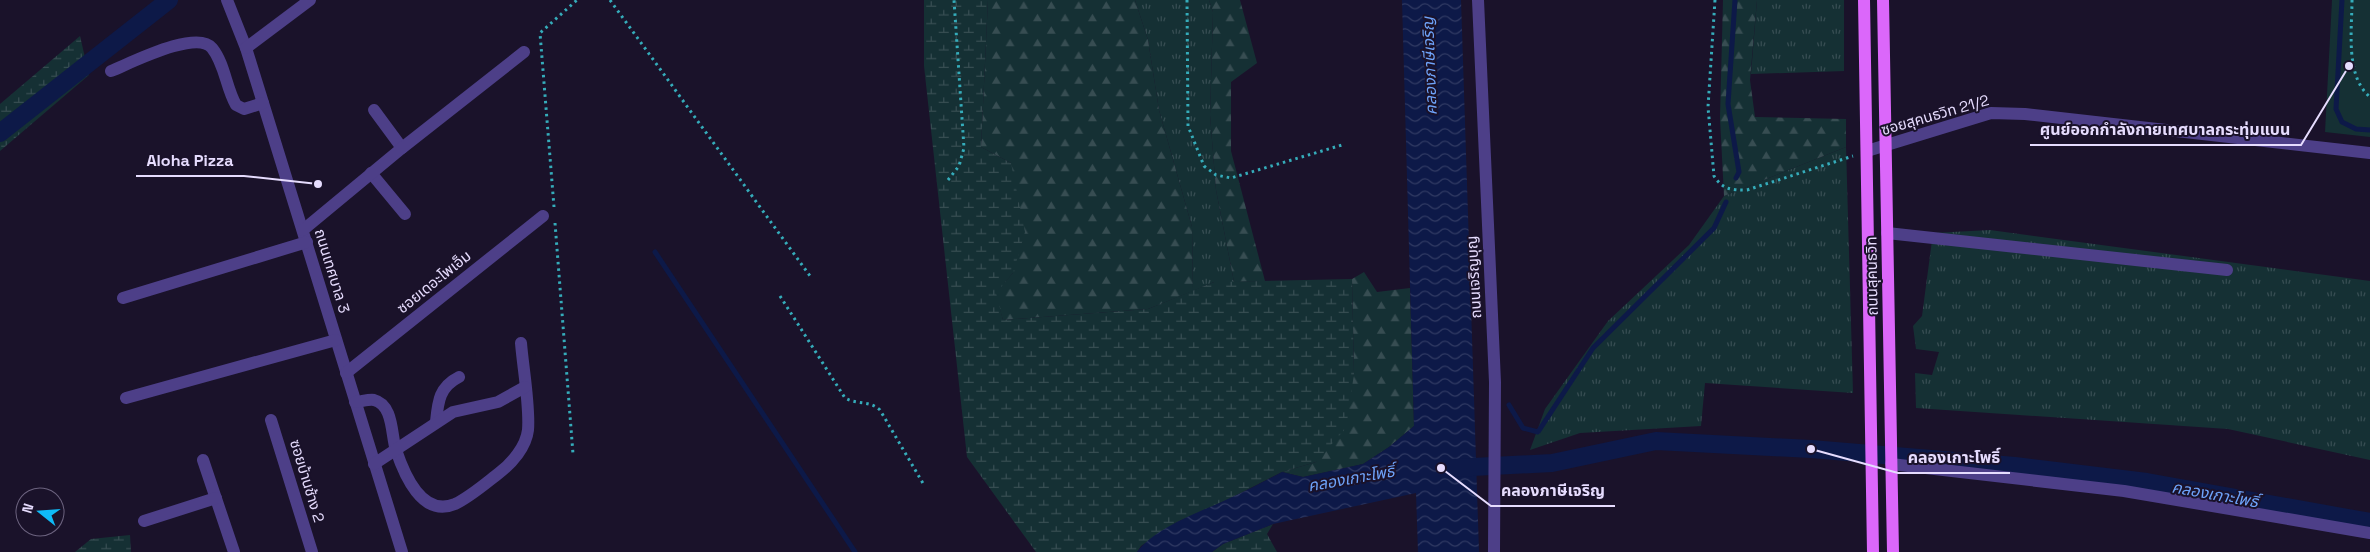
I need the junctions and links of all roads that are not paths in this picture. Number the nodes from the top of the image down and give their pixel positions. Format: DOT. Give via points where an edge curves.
graph roads {
  1 [pos="227,0"];
  2 [pos="310,0"];
  3 [pos="1478,0"];
  4 [pos="1864,0"];
  5 [pos="1883,0"];
  6 [pos="246,48"];
  7 [pos="524,52"];
  8 [pos="111,71"];
  9 [pos="263,103"];
  10 [pos="374,110"];
  11 [pos="1886,145"];
  12 [pos="402,148"];
  13 [pos="1867,151"];
  14 [pos="2370,153"];
  15 [pos="371,173"];
  16 [pos="405,214"];
  17 [pos="542,216"];
  18 [pos="1887,233"];
  19 [pos="305,236"];
  20 [pos="2227,270"];
  21 [pos="123,298"];
  22 [pos="336,340"];
  23 [pos="521,343"];
  24 [pos="346,374"];
  25 [pos="459,377"];
  26 [pos="525,387"];
  27 [pos="126,398"];
  28 [pos="355,402"];
  29 [pos="272,420"];
  30 [pos="436,422"];
  31 [pos="396,449"];
  32 [pos="202,460"];
  33 [pos="374,464"];
  34 [pos="1891,464"];
  35 [pos="216,498"];
  36 [pos="144,521"];
  37 [pos="2370,533"];
  38 [pos="234,552"];
  39 [pos="312,552"];
  40 [pos="402,552"];
  41 [pos="1494,552"];
  42 [pos="1873,552"];
  43 [pos="1893,552"];
  1 -- 6 [label="street, ถนนเทศบาล 3"];
  2 -- 6 [label="street"];
  3 -- 41 [label="street, ถนนเจริญบุญ" via="1495,382"];
  4 -- 13 [label="main road, ถนนสุคนธวิท"];
  5 -- 11 [label="main road, ถนนสุคนธวิท"];
  6 -- 9 [label="street, ถนนเทศบาล 3"];
  7 -- 12 [label="street"];
  8 -- 9 [label="street" via="185,42 204,41 217,56 236,105 244,109"];
  9 -- 19 [label="street, ถนนเทศบาล 3"];
  10 -- 12 [label="street"];
  11 -- 13 [label="street, ซอยสุคนธวิท 21/2"];
  11 -- 14 [label="street, ซอยสุคนธวิท 21/2" via="1991,113 2025,114"];
  11 -- 18 [label="main road, ถนนสุคนธวิท"];
  12 -- 15 [label="street"];
  13 -- 42 [label="main road, ถนนสุคนธวิท"];
  15 -- 16 [label="street"];
  15 -- 19 [label="street"];
  17 -- 24 [label="street, ซอยเดอะโพเอ็ม"];
  18 -- 20 [label="street"];
  18 -- 34 [label="main road, ถนนสุคนธวิท"];
  19 -- 21 [label="street"];
  19 -- 22 [label="street, ถนนเทศบาล 3"];
  22 -- 24 [label="street, ถนนเทศบาล 3"];
  22 -- 27 [label="street"];
  23 -- 26 [label="street"];
  24 -- 28 [label="street, ถนนเทศบาล 3"];
  25 -- 30 [label="street" via="442,390"];
  26 -- 30 [label="street" via="498,402 453,412"];
  26 -- 31 [label="street" via="528,431 522,450 501,471 455,504 436,506 425,502 415,490"];
  28 -- 31 [label="street" via="374,400 384,406"];
  28 -- 33 [label="street, ถนนเทศบาล 3"];
  29 -- 39 [label="street, ซอยบ้านช้าง 2"];
  30 -- 31 [label="street"];
  31 -- 33 [label="street"];
  32 -- 35 [label="street"];
  33 -- 40 [label="street, ถนนเทศบาล 3"];
  34 -- 37 [label="street" via="2124,491"];
  34 -- 43 [label="main road, ถนนสุคนธวิท"];
  35 -- 36 [label="street"];
  35 -- 38 [label="street"];
}
